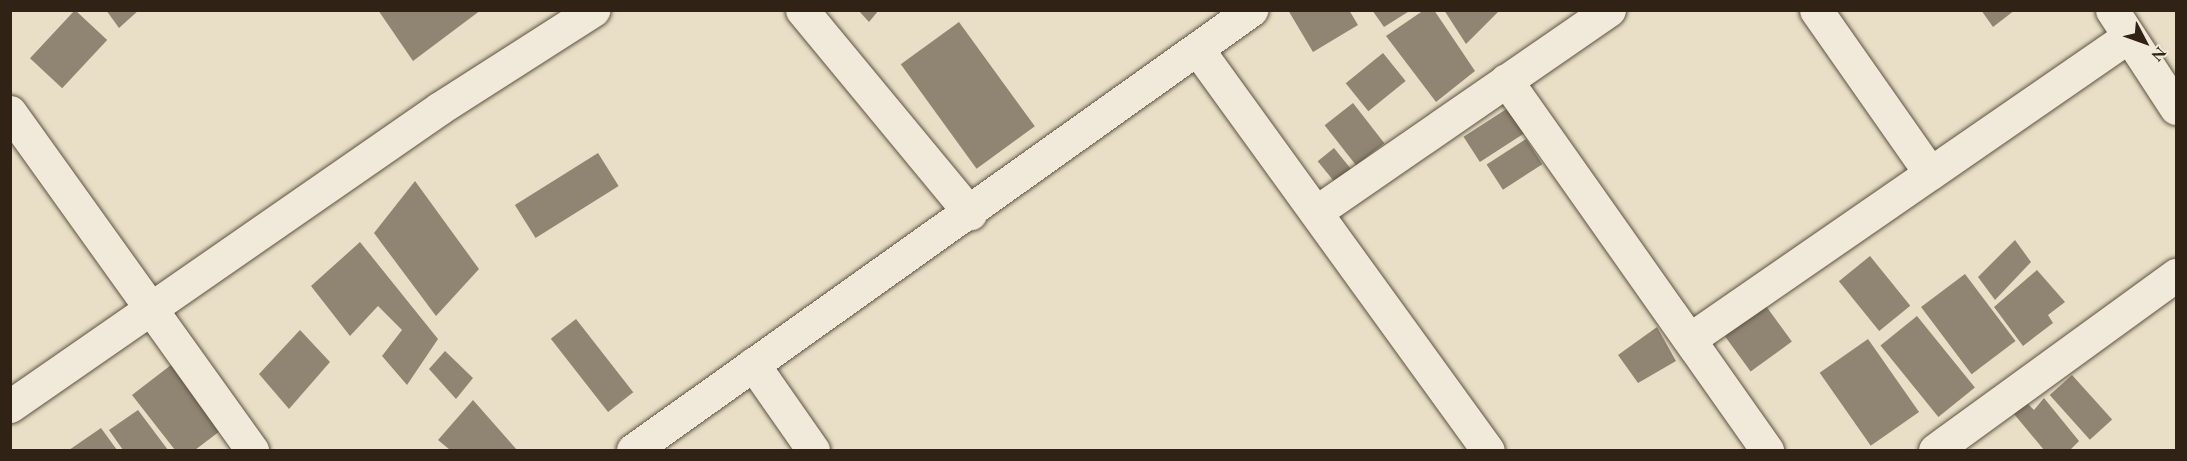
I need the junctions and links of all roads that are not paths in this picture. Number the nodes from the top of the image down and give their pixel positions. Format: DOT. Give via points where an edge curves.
graph roads {
  1 [pos="593,10"];
  2 [pos="802,10"];
  3 [pos="1251,10"];
  4 [pos="1608,10"];
  5 [pos="1816,10"];
  6 [pos="2121,23"];
  7 [pos="1198,50"];
  8 [pos="1506,80"];
  9 [pos="2176,108"];
  10 [pos="10,112"];
  11 [pos="1930,173"];
  12 [pos="1316,212"];
  13 [pos="970,213"];
  14 [pos="2176,275"];
  15 [pos="151,306"];
  16 [pos="1690,339"];
  17 [pos="753,364"];
  18 [pos="10,406"];
  19 [pos="1484,449"];
  20 [pos="252,450"];
  21 [pos="633,450"];
  22 [pos="813,450"];
  23 [pos="1767,450"];
  24 [pos="1935,450"];
  1 -- 15 [label="street" via="440,108"];
  2 -- 13 [label="street"];
  3 -- 7 [label="street"];
  4 -- 8 [label="street"];
  5 -- 11 [label="street"];
  6 -- 9 [label="street"];
  6 -- 11 [label="street"];
  7 -- 12 [label="street"];
  7 -- 13 [label="street"];
  8 -- 12 [label="street"];
  8 -- 16 [label="street"];
  10 -- 15 [label="street"];
  11 -- 16 [label="street"];
  12 -- 19 [label="street"];
  13 -- 17 [label="street"];
  14 -- 24 [label="street"];
  15 -- 18 [label="street"];
  15 -- 20 [label="street"];
  16 -- 23 [label="street"];
  17 -- 21 [label="street"];
  17 -- 22 [label="street"];
}
